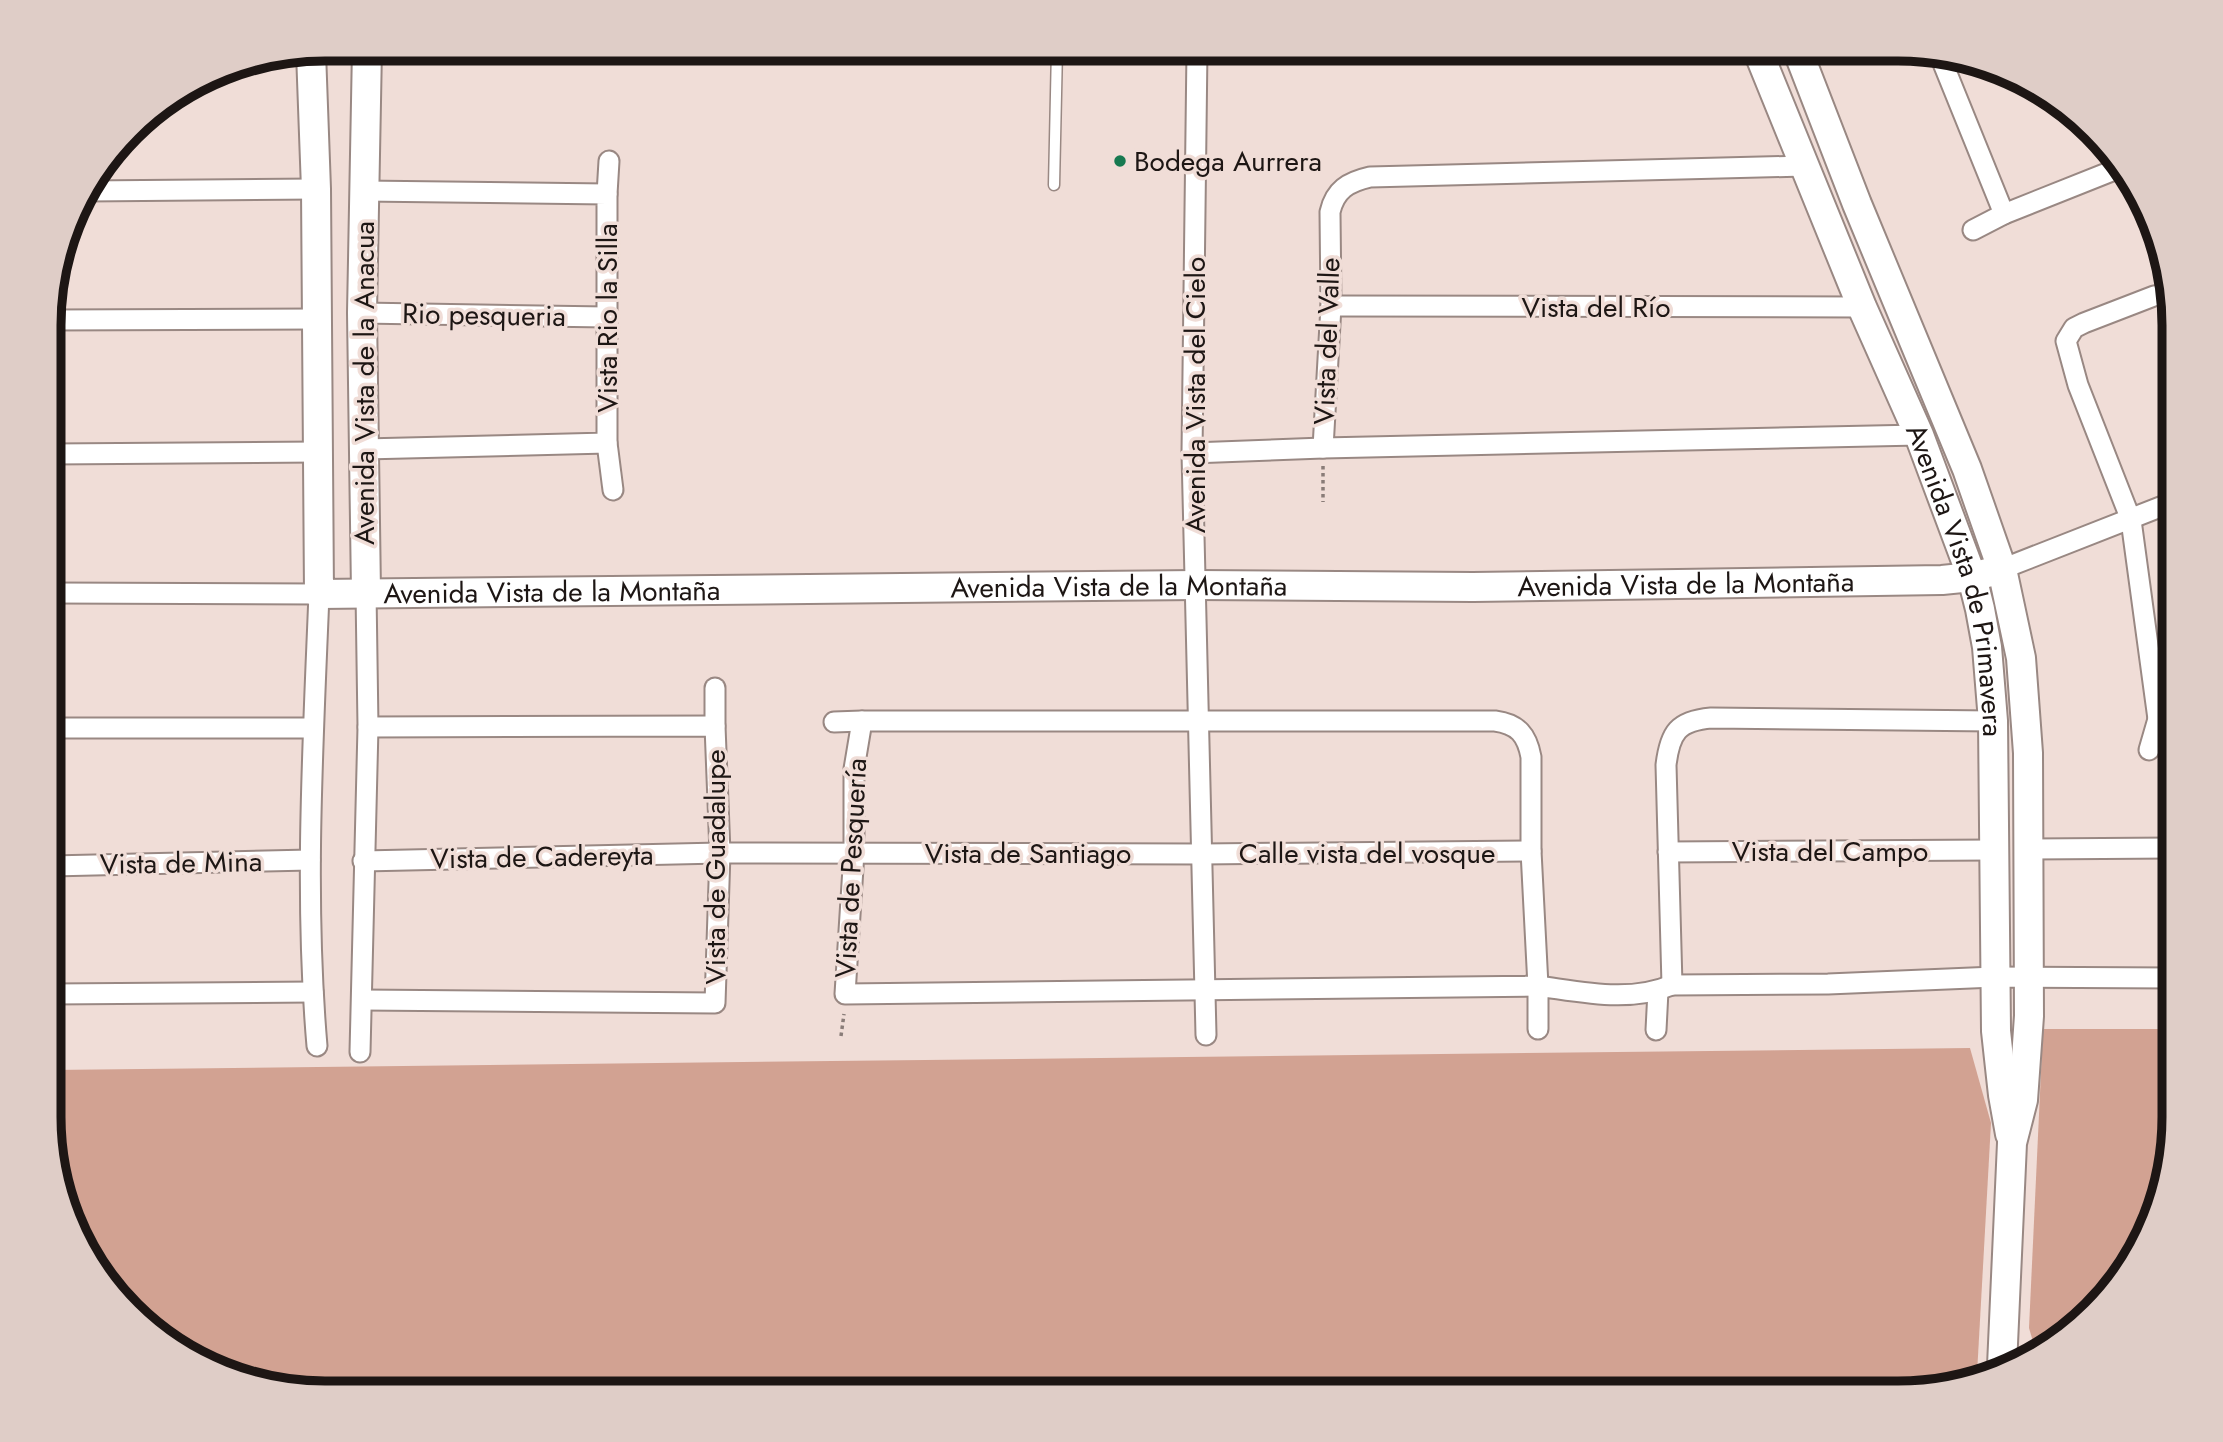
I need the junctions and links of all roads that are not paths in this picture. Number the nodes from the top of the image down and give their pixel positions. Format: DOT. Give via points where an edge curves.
graph roads {
  1 [pos="367,61"];
  2 [pos="1058,61"];
  3 [pos="1197,61"];
  4 [pos="1763,61"];
  5 [pos="1802,61"];
  6 [pos="312,62"];
  7 [pos="1944,65"];
  8 [pos="608,161"];
  9 [pos="1803,166"];
  10 [pos="2111,170"];
  11 [pos="1054,185"];
  12 [pos="316,189"];
  13 [pos="98,191"];
  14 [pos="363,191"];
  15 [pos="607,194"];
  16 [pos="2004,214"];
  17 [pos="1973,230"];
  18 [pos="2159,295"];
  19 [pos="1331,306"];
  20 [pos="1862,307"];
  21 [pos="362,313"];
  22 [pos="606,317"];
  23 [pos="317,319"];
  24 [pos="61,320"];
  25 [pos="1919,435"];
  26 [pos="607,443"];
  27 [pos="1323,448"];
  28 [pos="364,449"];
  29 [pos="318,452"];
  30 [pos="1192,453"];
  31 [pos="61,454"];
  32 [pos="613,490"];
  33 [pos="2162,507"];
  34 [pos="2131,520"];
  35 [pos="2002,569"];
  36 [pos="1972,577"];
  37 [pos="1197,585"];
  38 [pos="366,592"];
  39 [pos="61,593"];
  40 [pos="319,594"];
  41 [pos="715,688"];
  42 [pos="2162,696"];
  43 [pos="862,721"];
  44 [pos="1993,721"];
  45 [pos="1199,722"];
  46 [pos="834,723"];
  47 [pos="715,726"];
  48 [pos="2162,726"];
  49 [pos="368,727"];
  50 [pos="61,728"];
  51 [pos="313,728"];
  52 [pos="2149,750"];
  53 [pos="2162,848"];
  54 [pos="2029,849"];
  55 [pos="1993,850"];
  56 [pos="1531,851"];
  57 [pos="854,852"];
  58 [pos="1668,852"];
  59 [pos="720,853"];
  60 [pos="1202,854"];
  61 [pos="310,860"];
  62 [pos="363,861"];
  63 [pos="61,866"];
  64 [pos="1995,977"];
  65 [pos="2029,978"];
  66 [pos="2162,978"];
  67 [pos="1538,986"];
  68 [pos="1665,988"];
  69 [pos="1204,989"];
  70 [pos="313,992"];
  71 [pos="61,994"];
  72 [pos="362,1000"];
  73 [pos="1538,1029"];
  74 [pos="1656,1030"];
  75 [pos="1206,1035"];
  76 [pos="317,1046"];
  77 [pos="360,1052"];
  78 [pos="2012,1143"];
  79 [pos="2001,1360"];
  1 -- 14 [label="street, Avenida Vista de la Anacua"];
  2 -- 11 [label="lane"];
  3 -- 30 [label="street, Avenida Vista del Cielo"];
  4 -- 9 [label="street, Avenida Vista de Primavera"];
  5 -- 35 [label="street, Avenida Vista de Primavera" via="1967,469"];
  6 -- 12 [label="street, Avenida Vista de la Anacua"];
  7 -- 16 [label="street"];
  8 -- 15 [label="street"];
  9 -- 19 [label="street, Vista del Valle" via="1357,180 1334,198 1330,212"];
  9 -- 20 [label="street, Avenida Vista de Primavera"];
  10 -- 16 [label="street"];
  12 -- 13 [label="street"];
  12 -- 23 [label="street, Avenida Vista de la Anacua"];
  14 -- 15 [label="street, Vista Rio la Silla"];
  14 -- 21 [label="street, Avenida Vista de la Anacua"];
  15 -- 22 [label="street, Vista Rio la Silla"];
  16 -- 17 [label="street"];
  18 -- 34 [label="street" via="2084,323 2074,328 2066,341 2078,385"];
  19 -- 20 [label="street, Vista del Río"];
  19 -- 27 [label="street, Vista del Valle"];
  20 -- 25 [label="street, Avenida Vista de Primavera"];
  21 -- 22 [label="street, Rio pesqueria"];
  21 -- 28 [label="street, Avenida Vista de la Anacua"];
  22 -- 26 [label="street, Vista Rio la Silla"];
  23 -- 24 [label="street"];
  23 -- 29 [label="street, Avenida Vista de la Anacua"];
  25 -- 27 [label="street, Vista del Valle"];
  25 -- 36 [label="street, Avenida Vista de Primavera"];
  26 -- 28 [label="street, Vista Rio la Silla"];
  26 -- 32 [label="street"];
  27 -- 30 [label="street"];
  28 -- 38 [label="street, Avenida Vista de la Anacua"];
  29 -- 31 [label="street"];
  29 -- 40 [label="street, Avenida Vista de la Anacua"];
  30 -- 37 [label="street, Avenida Vista del Cielo"];
  33 -- 34 [label="street, Avenida Vista de la Montaña"];
  34 -- 35 [label="street, Avenida Vista de la Montaña"];
  34 -- 42 [label="street"];
  35 -- 36 [label="street, Avenida Vista de la Montaña"];
  35 -- 54 [label="street, Avenida Vista de Primavera" via="2023,670"];
  36 -- 37 [label="street, Avenida Vista de la Montaña" via="1473,587"];
  36 -- 44 [label="street, Avenida Vista de Primavera" via="1987,647"];
  37 -- 38 [label="street, Avenida Vista de la Montaña"];
  37 -- 45 [label="street, Avenida Vista del Cielo"];
  38 -- 40 [label="street, Avenida Vista de la Montaña"];
  38 -- 49 [label="street, Avenida Vista de la Anacua"];
  39 -- 40 [label="street, Avenida Vista de la Montaña"];
  40 -- 51 [label="street, Avenida Vista de la Anacua"];
  41 -- 47 [label="street"];
  43 -- 45 [label="street, Vista de Pesquería"];
  43 -- 46 [label="street"];
  43 -- 57 [label="street, Vista de Pesquería" via="855,769"];
  44 -- 55 [label="street, Avenida Vista de Primavera"];
  44 -- 58 [label="street" via="1694,719 1677,729 1668,751"];
  45 -- 56 [label="street, Vista de Pesquería" via="1511,723 1528,742 1531,757"];
  45 -- 60 [label="street, Avenida Vista del Cielo"];
  47 -- 49 [label="street, Vista de Guadalupe"];
  47 -- 59 [label="street, Vista de Guadalupe"];
  48 -- 52 [label="street"];
  49 -- 62 [label="street, Avenida Vista de la Anacua"];
  50 -- 51 [label="street"];
  51 -- 61 [label="street, Avenida Vista de la Anacua"];
  53 -- 54 [label="street"];
  54 -- 65 [label="street, Avenida Vista de Primavera"];
  55 -- 58 [label="street, Vista del Campo"];
  55 -- 64 [label="street, Avenida Vista de Primavera"];
  56 -- 60 [label="street, Calle vista del vosque"];
  56 -- 67 [label="street"];
  57 -- 59 [label="street, Vista de Santiago"];
  57 -- 60 [label="street, Vista de Santiago"];
  57 -- 69 [label="street, Vista de Pesquería" via="845,994"];
  58 -- 68 [label="street"];
  59 -- 62 [label="street, Vista de Cadereyta"];
  59 -- 72 [label="street, Vista de Guadalupe" via="715,1003"];
  60 -- 69 [label="street, Avenida Vista del Cielo"];
  61 -- 63 [label="street, Vista de Mina"];
  61 -- 70 [label="street, Avenida Vista de la Anacua"];
  62 -- 72 [label="street, Avenida Vista de la Anacua"];
  64 -- 65 [label="street"];
  64 -- 68 [label="street"];
  64 -- 78 [label="street, Avenida Vista de Primavera" via="2000,1070"];
  65 -- 66 [label="street"];
  65 -- 78 [label="street, Avenida Vista de Primavera" via="2025,1079"];
  67 -- 68 [label="street" via="1610,995 1646,994"];
  67 -- 69 [label="street"];
  67 -- 73 [label="street"];
  68 -- 74 [label="street"];
  69 -- 75 [label="street, Avenida Vista del Cielo"];
  70 -- 71 [label="street"];
  70 -- 76 [label="street, Avenida Vista de la Anacua"];
  72 -- 77 [label="street, Avenida Vista de la Anacua"];
  78 -- 79 [label="street, Avenida Vista de Primavera"];
}
